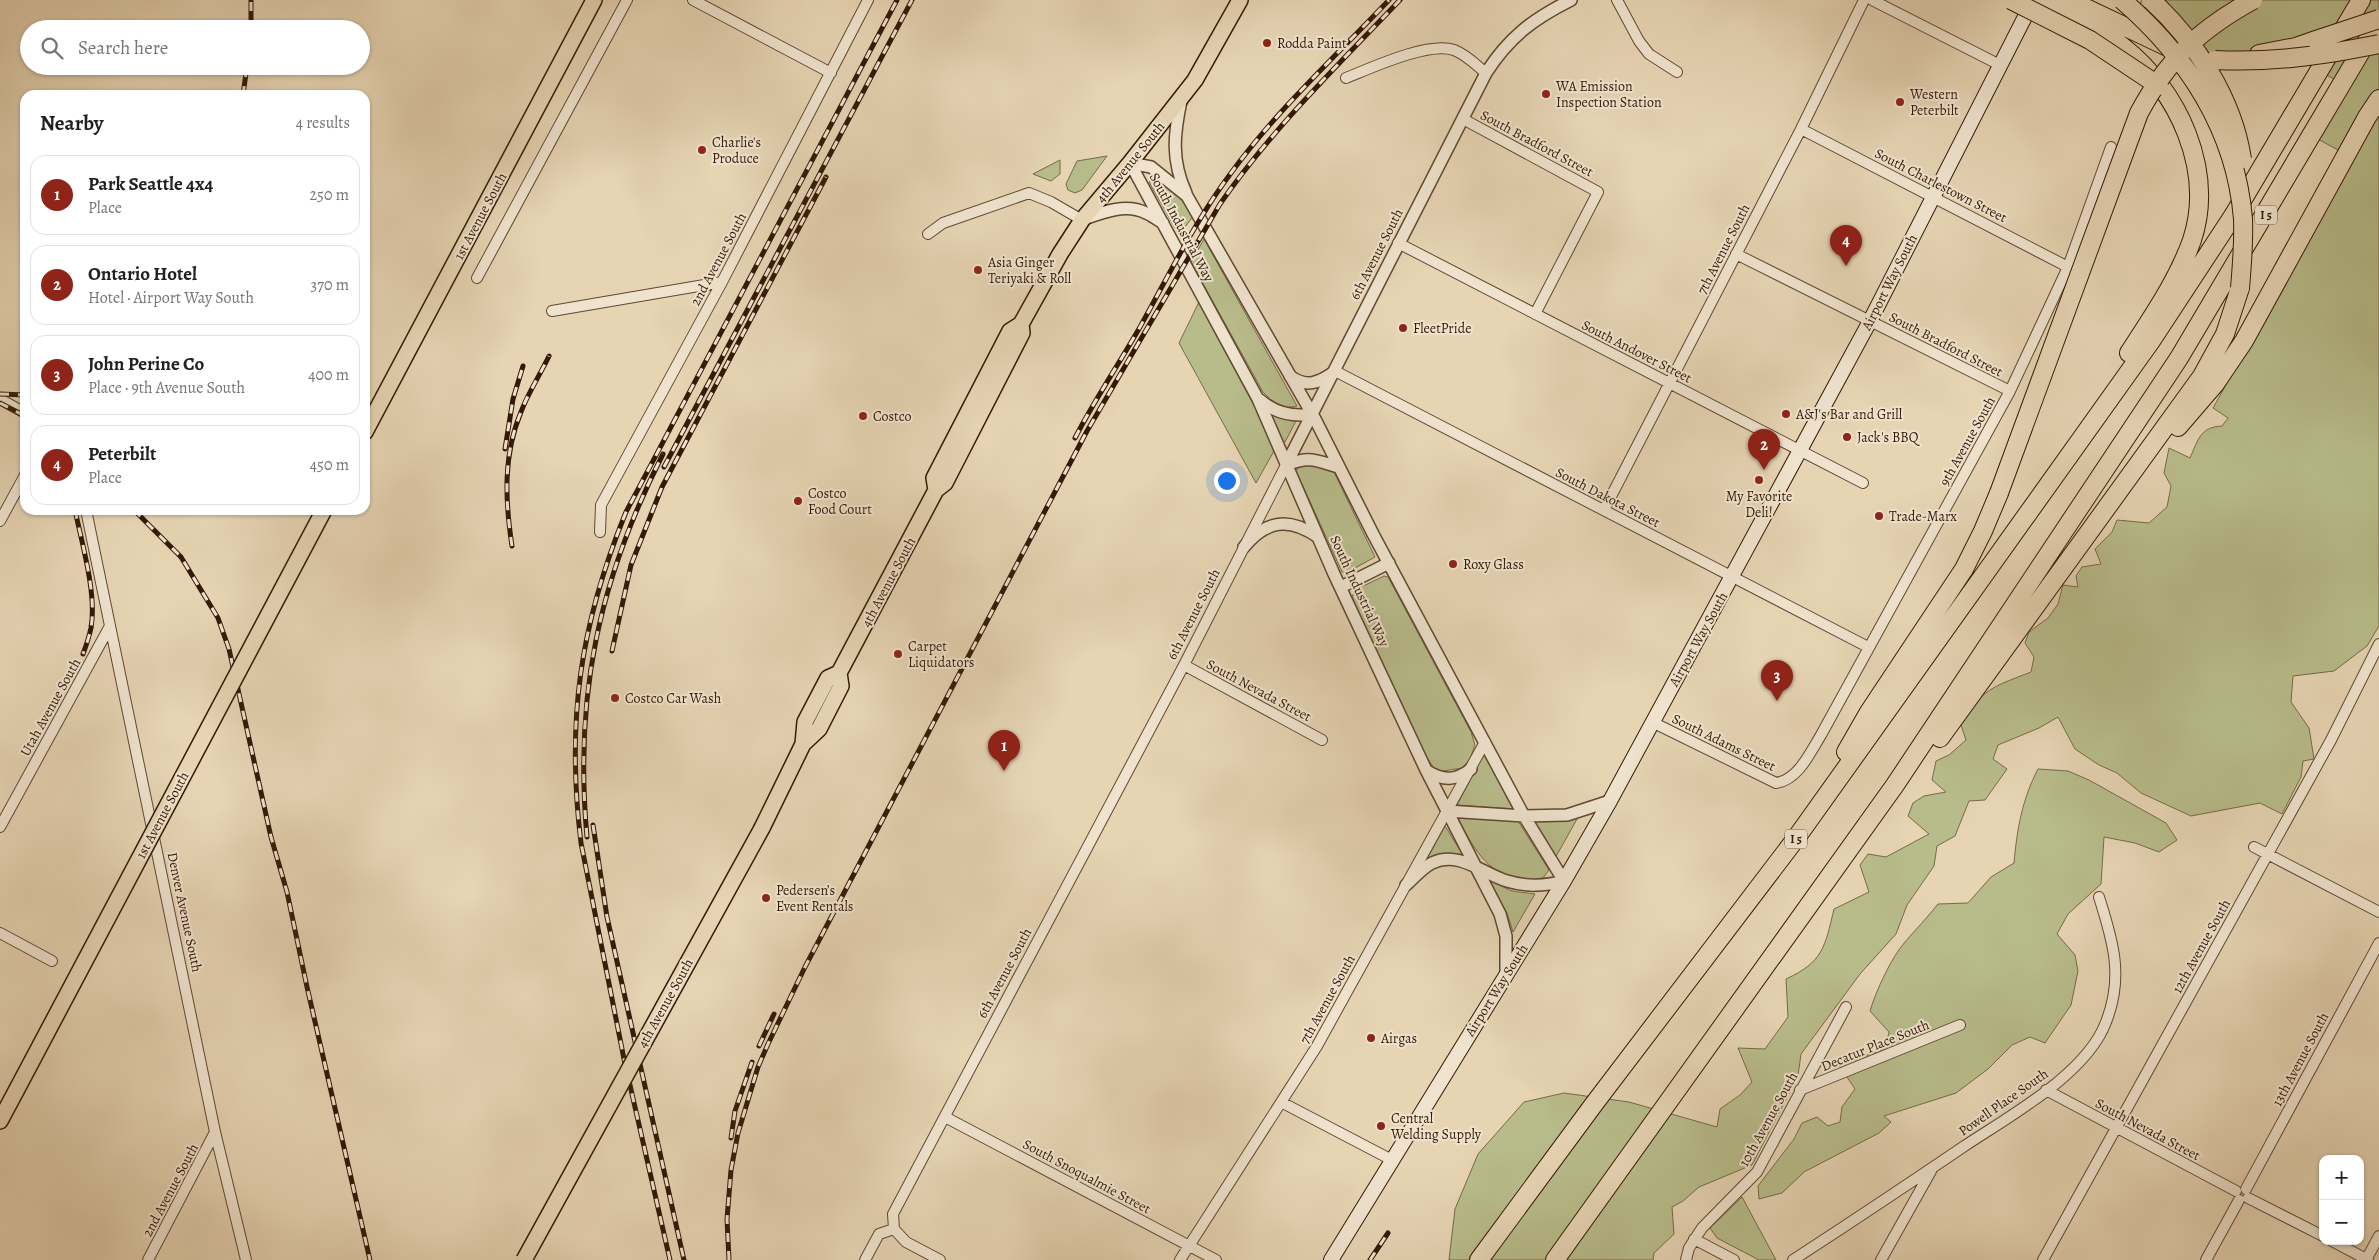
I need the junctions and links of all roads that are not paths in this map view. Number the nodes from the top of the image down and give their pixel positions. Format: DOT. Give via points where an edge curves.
graph roads {
  1 [pos="594,0"];
  2 [pos="627,0"];
  3 [pos="693,0"];
  4 [pos="868,0"];
  5 [pos="1240,0"];
  6 [pos="1571,0"];
  7 [pos="1617,0"];
  8 [pos="1864,0"];
  9 [pos="1872,0"];
  10 [pos="2011,0"];
  11 [pos="2033,0"];
  12 [pos="2040,0"];
  13 [pos="2069,0"];
  14 [pos="2085,0"];
  15 [pos="2122,0"];
  16 [pos="2150,0"];
  17 [pos="2254,0"];
  18 [pos="2361,0"];
  19 [pos="2379,20"];
  20 [pos="2135,32"];
  21 [pos="2379,44"];
  22 [pos="2215,60"];
  23 [pos="2000,65"];
  24 [pos="1677,72"];
  25 [pos="830,73"];
  26 [pos="1486,73"];
  27 [pos="1346,78"];
  28 [pos="2159,86"];
  29 [pos="1181,98"];
  30 [pos="2379,99"];
  31 [pos="1463,119"];
  32 [pos="1801,129"];
  33 [pos="2111,147"];
  34 [pos="1130,163"];
  35 [pos="1933,195"];
  36 [pos="1187,196"];
  37 [pos="1082,220"];
  38 [pos="1164,224"];
  39 [pos="928,234"];
  40 [pos="1398,243"];
  41 [pos="1736,254"];
  42 [pos="2068,267"];
  43 [pos="477,278"];
  44 [pos="722,282"];
  45 [pos="2240,288"];
  46 [pos="552,311"];
  47 [pos="1535,314"];
  48 [pos="1870,321"];
  49 [pos="1021,324"];
  50 [pos="2146,337"];
  51 [pos="997,358"];
  52 [pos="1335,371"];
  53 [pos="1290,376"];
  54 [pos="1670,383"];
  55 [pos="2010,391"];
  56 [pos="2201,391"];
  57 [pos="1258,399"];
  58 [pos="0,400"];
  59 [pos="20,410"];
  60 [pos="981,414"];
  61 [pos="1312,414"];
  62 [pos="370,423"];
  63 [pos="1800,450"];
  64 [pos="1286,465"];
  65 [pos="1338,467"];
  66 [pos="1863,483"];
  67 [pos="20,484"];
  68 [pos="936,490"];
  69 [pos="1604,510"];
  70 [pos="87,515"];
  71 [pos="321,515"];
  72 [pos="0,521"];
  73 [pos="600,532"];
  74 [pos="1319,538"];
  75 [pos="1244,547"];
  76 [pos="1389,563"];
  77 [pos="1732,576"];
  78 [pos="1341,587"];
  79 [pos="110,626"];
  80 [pos="2379,644"];
  81 [pos="1868,648"];
  82 [pos="1184,665"];
  83 [pos="1652,722"];
  84 [pos="1322,740"];
  85 [pos="1485,742"];
  86 [pos="1471,769"];
  87 [pos="1426,770"];
  88 [pos="1784,782"];
  89 [pos="1895,785"];
  90 [pos="1610,801"];
  91 [pos="1447,811"];
  92 [pos="1524,816"];
  93 [pos="0,827"];
  94 [pos="1794,841"];
  95 [pos="2254,847"];
  96 [pos="2267,854"];
  97 [pos="1476,867"];
  98 [pos="1564,881"];
  99 [pos="1406,886"];
  100 [pos="2099,897"];
  101 [pos="2379,912"];
  102 [pos="0,933"];
  103 [pos="2379,943"];
  104 [pos="52,960"];
  105 [pos="1506,974"];
  106 [pos="1846,1007"];
  107 [pos="1960,1025"];
  108 [pos="1800,1090"];
  109 [pos="2046,1090"];
  110 [pos="1281,1102"];
  111 [pos="945,1117"];
  112 [pos="0,1121"];
  113 [pos="2117,1128"];
  114 [pos="215,1132"];
  115 [pos="1392,1160"];
  116 [pos="1933,1168"];
  117 [pos="2242,1194"];
  118 [pos="894,1229"];
  119 [pos="2319,1234"];
  120 [pos="2379,1236"];
  121 [pos="1694,1239"];
  122 [pos="2339,1245"];
  123 [pos="1189,1246"];
  124 [pos="1556,1259"];
  125 [pos="148,1260"];
  126 [pos="246,1260"];
  127 [pos="524,1260"];
  128 [pos="865,1260"];
  129 [pos="940,1260"];
  130 [pos="1180,1260"];
  131 [pos="1216,1260"];
  132 [pos="1330,1260"];
  133 [pos="1479,1260"];
  134 [pos="1686,1260"];
  135 [pos="1734,1260"];
  136 [pos="1793,1260"];
  137 [pos="1882,1260"];
  138 [pos="2043,1260"];
  139 [pos="2206,1260"];
  140 [pos="2367,1260"];
  1 -- 62 [label="main road, 1st Avenue South"];
  2 -- 43 [label="street, 1st Avenue South"];
  3 -- 25 [label="street"];
  4 -- 25 [label="street, 2nd Avenue South"];
  5 -- 29 [label="main road, 4th Avenue South" via="1212,52"];
  6 -- 26 [label="street, 6th Avenue South" via="1518,33 1505,45"];
  7 -- 24 [label="street" via="1649,54"];
  8 -- 32 [label="street, 7th Avenue South"];
  9 -- 23 [label="street"];
  10 -- 28 [label="highway, bridge" via="2104,48"];
  11 -- 23 [label="main road, Airport Way South"];
  12 -- 28 [label="highway, bridge" via="2118,43"];
  13 -- 20 [label="highway"];
  14 -- 20 [label="highway"];
  15 -- 45 [label="highway, bridge" via="2176,55 2204,96 2223,134 2233,162 2242,208"];
  16 -- 45 [label="highway, bridge" via="2173,22 2204,64 2236,132 2249,214 2249,241"];
  17 -- 94 [label="highway, bridge" via="2228,14 2183,48 2139,113 2000,493 1983,531 1964,568 1868,712"];
  18 -- 50 [label="highway, I 5" via="2233,216"];
  19 -- 22 [label="highway, bridge" via="2296,47"];
  19 -- 89 [label="highway, I 5, bridge" via="2179,358"];
  20 -- 22 [label="highway, bridge" via="2186,54"];
  21 -- 22 [label="highway, bridge" via="2281,60"];
  23 -- 35 [label="main road, Airport Way South"];
  25 -- 44 [label="street, 2nd Avenue South"];
  26 -- 27 [label="street" via="1455,50 1443,48 1421,51"];
  26 -- 31 [label="street, 6th Avenue South"];
  28 -- 50 [label="highway" via="2190,137 2198,174 2198,208 2185,256"];
  29 -- 34 [label="main road, 4th Avenue South"];
  29 -- 36 [label="street" via="1174,138 1178,172"];
  30 -- 56 [label="highway" via="2244,341"];
  31 -- 40 [label="street, 6th Avenue South"];
  31 -- 47 [label="street, South Bradford Street" via="1598,192"];
  32 -- 35 [label="street, South Charlestown Street"];
  32 -- 41 [label="street, 7th Avenue South"];
  33 -- 42 [label="street, 9th Avenue South"];
  34 -- 36 [label="street, South Industrial Way" via="1151,167"];
  34 -- 37 [label="main road, 4th Avenue South"];
  34 -- 38 [label="street, South Industrial Way"];
  35 -- 42 [label="street, South Charlestown Street"];
  35 -- 48 [label="main road, Airport Way South"];
  36 -- 53 [label="street, South Industrial Way"];
  37 -- 38 [label="street" via="1122,209 1146,212"];
  37 -- 39 [label="street" via="1051,202 1029,194 943,223"];
  37 -- 49 [label="main road, 4th Avenue South"];
  38 -- 57 [label="street, South Industrial Way"];
  40 -- 47 [label="street, South Andover Street"];
  40 -- 52 [label="street, 6th Avenue South"];
  41 -- 48 [label="street, South Bradford Street"];
  41 -- 54 [label="street, 7th Avenue South"];
  42 -- 55 [label="street, 9th Avenue South"];
  44 -- 46 [label="street"];
  44 -- 73 [label="street, 2nd Avenue South" via="601,505"];
  45 -- 56 [label="highway"];
  47 -- 54 [label="street, South Andover Street"];
  48 -- 55 [label="street, South Bradford Street"];
  48 -- 63 [label="main road, Airport Way South"];
  49 -- 51 [label="main road, 4th Avenue South" via="1010,331"];
  49 -- 60 [label="main road, 4th Avenue South" via="1022,333"];
  50 -- 94 [label="highway, I 5" via="2089,412 2084,437"];
  51 -- 60 [label="main road" via="999,364 978,406"];
  51 -- 68 [label="main road, 4th Avenue South" via="934,478"];
  52 -- 53 [label="street" via="1309,384"];
  52 -- 61 [label="street, 6th Avenue South"];
  52 -- 69 [label="street, South Dakota Street"];
  53 -- 61 [label="street, South Industrial Way"];
  54 -- 63 [label="street, South Andover Street"];
  54 -- 69 [label="street, 7th Avenue South"];
  55 -- 81 [label="street, 9th Avenue South"];
  56 -- 89 [label="highway" via="2130,478 1932,748"];
  57 -- 61 [label="street" via="1284,414"];
  57 -- 64 [label="street, South Industrial Way"];
  58 -- 59 [label="street"];
  60 -- 68 [label="main road, 4th Avenue South" via="945,483"];
  61 -- 64 [label="street, 6th Avenue South"];
  61 -- 65 [label="street, South Industrial Way"];
  63 -- 66 [label="street, South Andover Street"];
  63 -- 77 [label="main road, Airport Way South"];
  64 -- 65 [label="street" via="1310,458"];
  64 -- 74 [label="street, South Industrial Way"];
  64 -- 75 [label="street, 6th Avenue South"];
  65 -- 76 [label="street, South Industrial Way"];
  67 -- 72 [label="street"];
  68 -- 127 [label="main road, 4th Avenue South, bridge" via="839,673 828,678 805,722 803,744 762,828"];
  69 -- 77 [label="street, South Dakota Street"];
  70 -- 79 [label="street, Denver Avenue South"];
  71 -- 112 [label="main road, 1st Avenue South, bridge"];
  74 -- 75 [label="street" via="1301,527 1279,524 1254,535"];
  74 -- 78 [label="street, South Industrial Way"];
  75 -- 82 [label="street, 6th Avenue South"];
  76 -- 78 [label="street"];
  76 -- 85 [label="street, South Industrial Way"];
  77 -- 81 [label="street, South Dakota Street"];
  77 -- 83 [label="main road, Airport Way South"];
  78 -- 87 [label="street, South Industrial Way"];
  79 -- 93 [label="street, Utah Avenue South"];
  79 -- 114 [label="street, Denver Avenue South"];
  80 -- 96 [label="street, 12th Avenue South" via="2331,740"];
  81 -- 88 [label="street, 9th Avenue South" via="1821,735 1794,776"];
  82 -- 84 [label="street, South Nevada Street"];
  82 -- 111 [label="street, 6th Avenue South"];
  83 -- 88 [label="street, South Adams Street" via="1776,783"];
  83 -- 90 [label="main road, Airport Way South"];
  85 -- 86 [label="street, 7th Avenue South"];
  85 -- 92 [label="street, South Industrial Way"];
  86 -- 87 [label="street" via="1453,779 1436,777"];
  86 -- 91 [label="street, 7th Avenue South"];
  87 -- 91 [label="street, South Industrial Way"];
  89 -- 124 [label="highway, I 5"];
  90 -- 92 [label="street" via="1567,815"];
  90 -- 98 [label="main road, Airport Way South"];
  91 -- 92 [label="street"];
  91 -- 97 [label="street, South Industrial Way"];
  91 -- 99 [label="street, 7th Avenue South"];
  92 -- 98 [label="street, South Industrial Way"];
  94 -- 133 [label="highway, I 5"];
  95 -- 96 [label="street"];
  96 -- 101 [label="street"];
  96 -- 113 [label="street, 12th Avenue South"];
  97 -- 98 [label="street" via="1505,881 1524,885 1546,886"];
  97 -- 99 [label="street" via="1445,859 1432,863"];
  97 -- 105 [label="street, South Industrial Way" via="1500,914 1506,936"];
  98 -- 105 [label="main road, Airport Way South"];
  99 -- 110 [label="street, 7th Avenue South" via="1317,1046"];
  100 -- 109 [label="street, Powell Place South" via="2116,959 2111,1009 2090,1050"];
  102 -- 104 [label="street"];
  103 -- 117 [label="street, 13th Avenue South"];
  105 -- 115 [label="main road, Airport Way South"];
  106 -- 108 [label="street, 10th Avenue South"];
  107 -- 108 [label="street, Decatur Place South"];
  108 -- 121 [label="street, 10th Avenue South" via="1757,1172"];
  109 -- 113 [label="street, South Nevada Street"];
  109 -- 116 [label="street, Powell Place South"];
  110 -- 115 [label="street"];
  110 -- 123 [label="street, 7th Avenue South"];
  111 -- 118 [label="street, 6th Avenue South" via="893,1214"];
  111 -- 123 [label="street, South Snoqualmie Street"];
  113 -- 117 [label="street, South Nevada Street"];
  113 -- 138 [label="street, 12th Avenue South"];
  114 -- 125 [label="street, 2nd Avenue South"];
  114 -- 126 [label="street, Denver Avenue South"];
  115 -- 132 [label="main road, Airport Way South"];
  116 -- 136 [label="street, Powell Place South"];
  116 -- 137 [label="street"];
  117 -- 119 [label="street, South Nevada Street"];
  117 -- 139 [label="street, 13th Avenue South"];
  118 -- 128 [label="street" via="879,1234"];
  118 -- 129 [label="street" via="906,1242"];
  120 -- 140 [label="street"];
  121 -- 134 [label="street, 10th Avenue South"];
  121 -- 135 [label="street"];
  122 -- 140 [label="street"];
  123 -- 130 [label="street, 7th Avenue South"];
  123 -- 131 [label="street, South Snoqualmie Street"];
}
